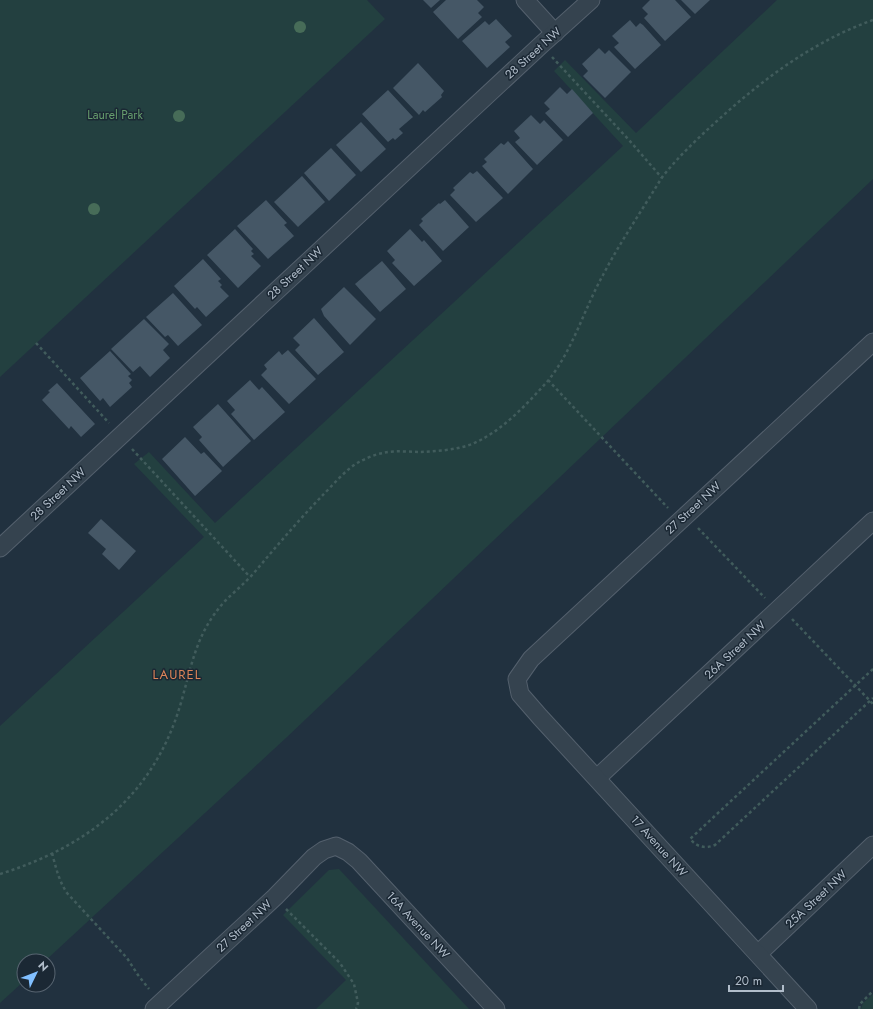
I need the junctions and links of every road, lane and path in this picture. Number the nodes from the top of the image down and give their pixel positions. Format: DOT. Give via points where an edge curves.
graph roads {
  1 [pos="525,0"];
  2 [pos="591,0"];
  3 [pos="873,20"];
  4 [pos="555,33"];
  5 [pos="541,45"];
  6 [pos="662,178"];
  7 [pos="873,342"];
  8 [pos="36,344"];
  9 [pos="548,380"];
  10 [pos="121,436"];
  11 [pos="669,508"];
  12 [pos="873,521"];
  13 [pos="698,528"];
  14 [pos="0,548"];
  15 [pos="250,577"];
  16 [pos="767,600"];
  17 [pos="790,616"];
  18 [pos="873,669"];
  19 [pos="517,679"];
  20 [pos="856,685"];
  21 [pos="873,698"];
  22 [pos="870,700"];
  23 [pos="873,704"];
  24 [pos="597,778"];
  25 [pos="873,845"];
  26 [pos="336,846"];
  27 [pos="52,853"];
  28 [pos="0,874"];
  29 [pos="275,897"];
  30 [pos="758,954"];
  31 [pos="873,991"];
  32 [pos="158,1005"];
  33 [pos="356,1009"];
  34 [pos="496,1009"];
  35 [pos="808,1009"];
  36 [pos="859,1009"];
  1 -- 4 [label="street"];
  2 -- 4 [label="street, 28 Street NW"];
  3 -- 6 [label="path" via="831,38 792,61 762,83 695,141"];
  4 -- 5 [label="street, 28 Street NW"];
  5 -- 6 [label="path"];
  5 -- 10 [label="street, 28 Street NW"];
  6 -- 9 [label="path" via="624,237 598,284 568,348"];
  7 -- 19 [label="street, 27 Street NW" via="531,659"];
  8 -- 10 [label="path"];
  9 -- 11 [label="path"];
  9 -- 15 [label="path" via="502,425 471,444 424,452 382,453 356,463 309,509"];
  10 -- 14 [label="street, 28 Street NW"];
  10 -- 15 [label="path"];
  12 -- 24 [label="street, 26A Street NW"];
  13 -- 16 [label="path"];
  15 -- 27 [label="path" via="224,603 202,633 173,728 151,770 136,790 105,821 71,844"];
  17 -- 20 [label="path"];
  18 -- 20 [label="path"];
  19 -- 24 [label="street, 17 Avenue NW" via="520,694"];
  20 -- 22 [label="path"];
  20 -- 22 [label="path" via="690,839 703,847 715,845"];
  21 -- 22 [label="path"];
  22 -- 23 [label="path"];
  24 -- 30 [label="street, 17 Avenue NW"];
  25 -- 30 [label="street, 25A Street NW"];
  26 -- 29 [label="street, 27 Street NW" via="314,857"];
  26 -- 34 [label="street, 16A Avenue NW" via="359,861"];
  27 -- 28 [label="path"];
  27 -- 32 [label="path" via="67,893 127,958"];
  29 -- 32 [label="street, 27 Street NW"];
  29 -- 33 [label="path" via="340,963 354,984 358,1003"];
  30 -- 35 [label="street, 17 Avenue NW"];
  31 -- 36 [label="path" via="860,1004"];
}
